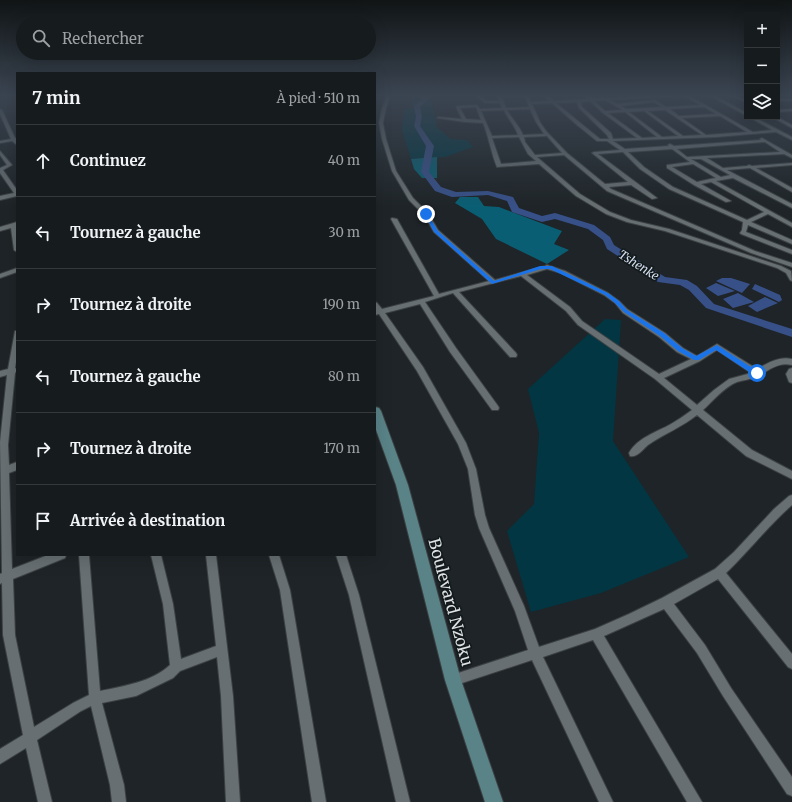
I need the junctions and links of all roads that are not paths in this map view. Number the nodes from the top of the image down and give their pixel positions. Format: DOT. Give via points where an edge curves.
graph roads {
  1 [pos="383,132"];
  2 [pos="488,132"];
  3 [pos="520,132"];
  4 [pos="547,132"];
  5 [pos="589,132"];
  6 [pos="607,132"];
  7 [pos="632,132"];
  8 [pos="666,132"];
  9 [pos="675,132"];
  10 [pos="700,132"];
  11 [pos="756,132"];
  12 [pos="780,132"];
  13 [pos="654,133"];
  14 [pos="751,133"];
  15 [pos="549,135"];
  16 [pos="704,135"];
  17 [pos="490,137"];
  18 [pos="522,137"];
  19 [pos="682,137"];
  20 [pos="660,138"];
  21 [pos="15,139"];
  22 [pos="641,139"];
  23 [pos="792,139"];
  24 [pos="610,140"];
  25 [pos="766,141"];
  26 [pos="0,142"];
  27 [pos="672,147"];
  28 [pos="623,150"];
  29 [pos="0,152"];
  30 [pos="785,153"];
  31 [pos="565,154"];
  32 [pos="534,156"];
  33 [pos="732,156"];
  34 [pos="702,157"];
  35 [pos="792,157"];
  36 [pos="686,158"];
  37 [pos="541,162"];
  38 [pos="694,163"];
  39 [pos="792,164"];
  40 [pos="749,166"];
  41 [pos="723,169"];
  42 [pos="734,176"];
  43 [pos="719,178"];
  44 [pos="710,180"];
  45 [pos="632,183"];
  46 [pos="696,184"];
  47 [pos="605,186"];
  48 [pos="792,190"];
  49 [pos="16,193"];
  50 [pos="16,194"];
  51 [pos="0,198"];
  52 [pos="654,198"];
  53 [pos="728,201"];
  54 [pos="792,206"];
  55 [pos="768,212"];
  56 [pos="394,219"];
  57 [pos="746,222"];
  58 [pos="15,225"];
  59 [pos="792,225"];
  60 [pos="0,229"];
  61 [pos="16,238"];
  62 [pos="792,242"];
  63 [pos="792,252"];
  64 [pos="792,265"];
  65 [pos="16,270"];
  66 [pos="522,274"];
  67 [pos="0,276"];
  68 [pos="792,279"];
  69 [pos="494,282"];
  70 [pos="455,291"];
  71 [pos="438,296"];
  72 [pos="421,301"];
  73 [pos="376,310"];
  74 [pos="16,345"];
  75 [pos="513,355"];
  76 [pos="697,359"];
  77 [pos="792,362"];
  78 [pos="14,370"];
  79 [pos="792,371"];
  80 [pos="757,373"];
  81 [pos="0,374"];
  82 [pos="658,377"];
  83 [pos="792,380"];
  84 [pos="495,408"];
  85 [pos="697,410"];
  86 [pos="376,414"];
  87 [pos="633,453"];
  88 [pos="16,466"];
  89 [pos="2,472"];
  90 [pos="792,475"];
  91 [pos="792,499"];
  92 [pos="58,556"];
  93 [pos="84,556"];
  94 [pos="156,556"];
  95 [pos="211,556"];
  96 [pos="274,556"];
  97 [pos="341,556"];
  98 [pos="718,573"];
  99 [pos="3,577"];
  100 [pos="666,602"];
  101 [pos="596,634"];
  102 [pos="222,650"];
  103 [pos="535,653"];
  104 [pos="792,663"];
  105 [pos="176,667"];
  106 [pos="453,680"];
  107 [pos="95,698"];
  108 [pos="30,737"];
  109 [pos="0,757"];
  110 [pos="792,789"];
  111 [pos="45,802"];
  112 [pos="119,802"];
  113 [pos="233,802"];
  114 [pos="319,802"];
  115 [pos="403,802"];
  116 [pos="494,802"];
  117 [pos="606,802"];
  118 [pos="695,802"];
  1 -- 69 [label="street" via="394,171 409,196 426,214 436,232"];
  2 -- 17 [label="street"];
  3 -- 18 [label="street"];
  4 -- 15 [label="street"];
  5 -- 24 [label="street" via="599,140"];
  6 -- 24 [label="street"];
  7 -- 22 [label="street"];
  8 -- 13 [label="street"];
  9 -- 19 [label="street"];
  10 -- 16 [label="street"];
  11 -- 14 [label="street"];
  12 -- 23 [label="street"];
  13 -- 20 [label="street"];
  14 -- 16 [label="street"];
  14 -- 25 [label="street"];
  15 -- 18 [label="street"];
  15 -- 31 [label="street"];
  16 -- 19 [label="street"];
  17 -- 18 [label="street"];
  17 -- 37 [label="street" via="499,166"];
  18 -- 32 [label="street" via="526,148"];
  19 -- 20 [label="street"];
  20 -- 22 [label="street"];
  20 -- 27 [label="street"];
  21 -- 26 [label="street"];
  22 -- 24 [label="street"];
  24 -- 28 [label="street"];
  25 -- 27 [label="street"];
  25 -- 30 [label="street"];
  27 -- 28 [label="street"];
  27 -- 36 [label="street"];
  28 -- 45 [label="street" via="594,153"];
  28 -- 57 [label="street" via="642,168 671,188"];
  29 -- 49 [label="street" via="10,165 0,170"];
  30 -- 33 [label="street"];
  30 -- 35 [label="street"];
  31 -- 32 [label="street"];
  31 -- 47 [label="street"];
  32 -- 37 [label="street"];
  33 -- 34 [label="street"];
  33 -- 40 [label="street"];
  34 -- 36 [label="street"];
  34 -- 41 [label="street"];
  36 -- 38 [label="street"];
  37 -- 68 [label="street" via="578,194 613,216 667,230 779,267 789,272"];
  38 -- 43 [label="street"];
  38 -- 46 [label="street" via="668,166"];
  39 -- 40 [label="street"];
  40 -- 41 [label="street"];
  40 -- 48 [label="street"];
  41 -- 42 [label="street"];
  42 -- 43 [label="street"];
  42 -- 54 [label="street"];
  43 -- 44 [label="street"];
  44 -- 46 [label="street"];
  44 -- 55 [label="street"];
  45 -- 47 [label="street"];
  45 -- 52 [label="street"];
  46 -- 53 [label="street"];
  47 -- 64 [label="street" via="753,252"];
  50 -- 51 [label="street"];
  55 -- 57 [label="street"];
  55 -- 59 [label="street"];
  56 -- 71 [label="street"];
  57 -- 62 [label="street"];
  57 -- 63 [label="street" via="745,230 742,232 744,235"];
  58 -- 60 [label="street"];
  58 -- 61 [label="street"];
  65 -- 67 [label="street"];
  66 -- 69 [label="street"];
  66 -- 76 [label="street" via="547,267 563,272 606,294 680,350"];
  66 -- 82 [label="street" via="568,309 580,323"];
  69 -- 70 [label="street"];
  70 -- 71 [label="street"];
  70 -- 75 [label="street"];
  71 -- 72 [label="street"];
  72 -- 73 [label="street"];
  72 -- 84 [label="street"];
  73 -- 103 [label="street" via="420,369 462,443 472,469 484,528 520,610"];
  74 -- 78 [label="street"];
  76 -- 80 [label="street" via="717,347"];
  76 -- 82 [label="street"];
  77 -- 80 [label="street" via="785,360"];
  78 -- 81 [label="street"];
  78 -- 89 [label="street"];
  79 -- 83 [label="street"];
  80 -- 85 [label="street" via="731,382"];
  82 -- 85 [label="street"];
  85 -- 87 [label="street" via="681,423 642,443"];
  85 -- 90 [label="street" via="748,453"];
  86 -- 106 [label="street, Boulevard Nzoku" via="402,485"];
  88 -- 89 [label="street"];
  89 -- 99 [label="street"];
  91 -- 98 [label="street"];
  92 -- 99 [label="street"];
  93 -- 107 [label="street"];
  94 -- 105 [label="street" via="168,604"];
  95 -- 102 [label="street"];
  96 -- 114 [label="street" via="285,590"];
  97 -- 115 [label="street" via="354,595"];
  98 -- 100 [label="street"];
  98 -- 104 [label="street"];
  99 -- 108 [label="street" via="9,635"];
  100 -- 101 [label="street"];
  100 -- 110 [label="street" via="701,650"];
  101 -- 103 [label="street"];
  101 -- 118 [label="street"];
  102 -- 105 [label="street"];
  102 -- 113 [label="street" via="230,731"];
  103 -- 106 [label="street"];
  103 -- 117 [label="street"];
  105 -- 107 [label="street" via="136,690"];
  106 -- 116 [label="street, Boulevard Nzoku"];
  107 -- 108 [label="street" via="56,719"];
  107 -- 112 [label="street"];
  108 -- 109 [label="street"];
  108 -- 111 [label="street"];
}
